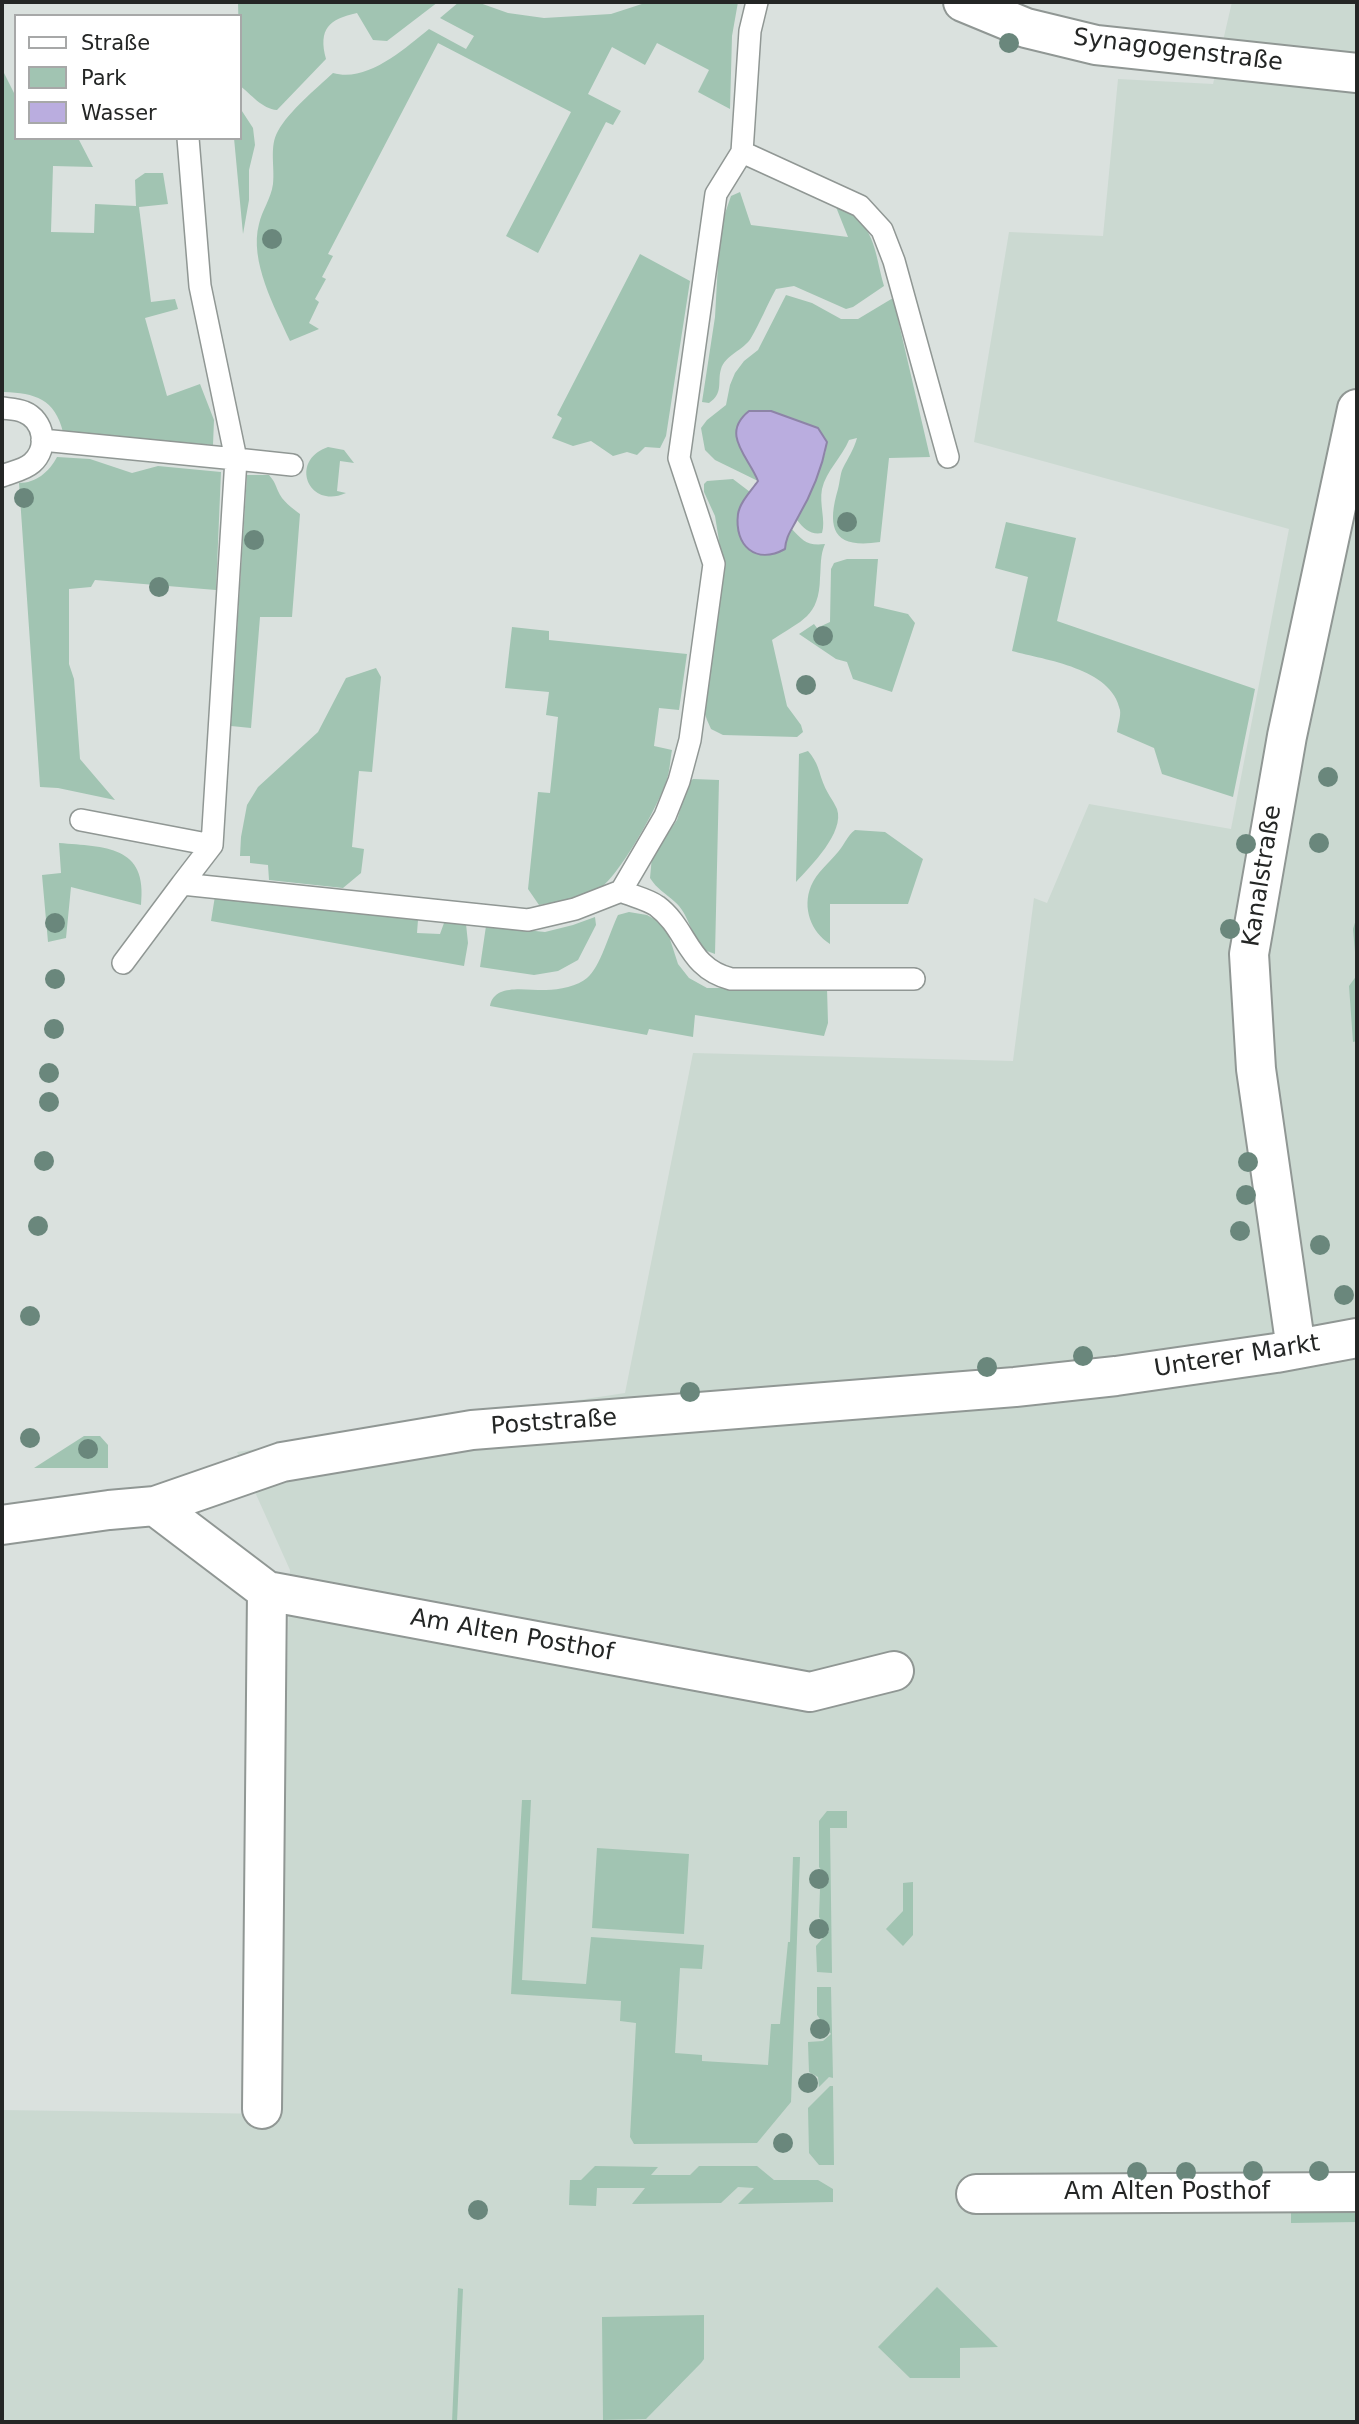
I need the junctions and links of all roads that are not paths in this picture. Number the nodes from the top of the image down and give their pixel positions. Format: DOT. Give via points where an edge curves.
graph roads {
  1 [pos="757,2"];
  2 [pos="963,2"];
  3 [pos="1357,73"];
  4 [pos="188,140"];
  5 [pos="742,152"];
  6 [pos="2,408"];
  7 [pos="1357,409"];
  8 [pos="43,440"];
  9 [pos="948,457"];
  10 [pos="236,458"];
  11 [pos="292,465"];
  12 [pos="2,476"];
  13 [pos="81,820"];
  14 [pos="212,845"];
  15 [pos="182,884"];
  16 [pos="621,891"];
  17 [pos="123,963"];
  18 [pos="914,979"];
  19 [pos="1357,1338"];
  20 [pos="1296,1349"];
  21 [pos="1116,1376"];
  22 [pos="155,1506"];
  23 [pos="2,1525"];
  24 [pos="267,1591"];
  25 [pos="894,1671"];
  26 [pos="262,2109"];
  27 [pos="1357,2192"];
  28 [pos="976,2194"];
  1 -- 5 [label="lane" via="750,31"];
  2 -- 3 [label="street, Synagogenstraße" via="1026,27 1096,45"];
  4 -- 10 [label="lane" via="200,286"];
  5 -- 9 [label="lane" via="860,206 882,230"];
  5 -- 16 [label="lane" via="716,194 679,458 714,564 690,740 665,816"];
  6 -- 8 [label="lane" via="32,417"];
  7 -- 20 [label="street, Kanalstraße" via="1287,736 1249,954 1256,1069"];
  8 -- 10 [label="lane"];
  8 -- 12 [label="lane" via="33,462"];
  10 -- 11 [label="lane"];
  10 -- 14 [label="lane"];
  13 -- 14 [label="lane"];
  14 -- 15 [label="lane"];
  15 -- 16 [label="lane" via="528,920"];
  15 -- 17 [label="lane"];
  16 -- 18 [label="lane" via="657,906 697,960 718,976"];
  19 -- 20 [label="street, Unterer Markt"];
  20 -- 21 [label="street, Unterer Markt"];
  21 -- 22 [label="street, Poststraße" via="472,1430 282,1462"];
  22 -- 23 [label="street, Poststraße"];
  22 -- 24 [label="street, Am Alten Posthof"];
  24 -- 25 [label="street, Am Alten Posthof" via="810,1692"];
  24 -- 26 [label="street"];
  27 -- 28 [label="street, Am Alten Posthof"];
}
